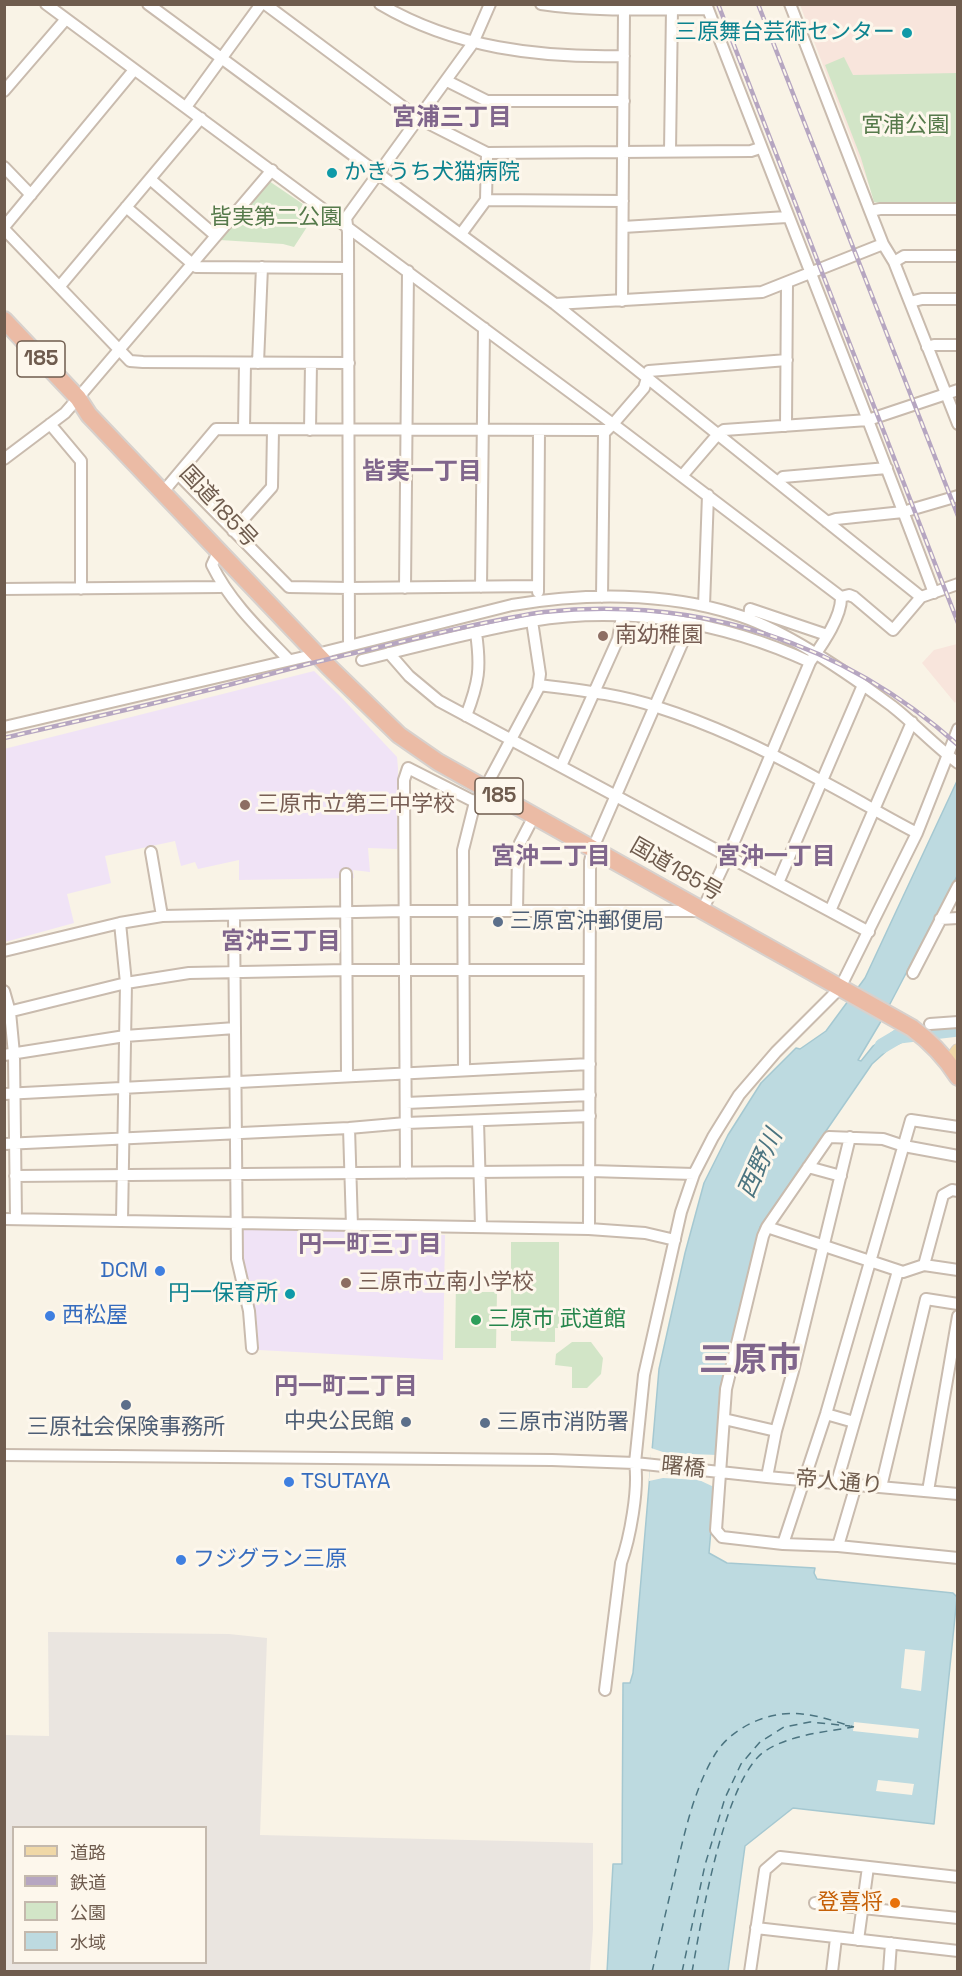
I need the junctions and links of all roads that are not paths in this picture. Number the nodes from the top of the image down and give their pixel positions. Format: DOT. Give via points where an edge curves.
graph roads {
  1 [pos="46,4"];
  2 [pos="148,4"];
  3 [pos="263,4"];
  4 [pos="380,4"];
  5 [pos="490,4"];
  6 [pos="541,4"];
  7 [pos="790,4"];
  8 [pos="707,7"];
  9 [pos="672,9"];
  10 [pos="624,10"];
  11 [pos="66,19"];
  12 [pos="473,43"];
  13 [pos="624,56"];
  14 [pos="221,58"];
  15 [pos="134,70"];
  16 [pos="447,81"];
  17 [pos="4,91"];
  18 [pos="624,101"];
  19 [pos="186,107"];
  20 [pos="201,118"];
  21 [pos="418,118"];
  22 [pos="760,148"];
  23 [pos="623,151"];
  24 [pos="670,151"];
  25 [pos="487,153"];
  26 [pos="4,167"];
  27 [pos="272,170"];
  28 [pos="377,173"];
  29 [pos="150,179"];
  30 [pos="31,195"];
  31 [pos="486,200"];
  32 [pos="623,201"];
  33 [pos="126,207"];
  34 [pos="957,208"];
  35 [pos="870,211"];
  36 [pos="787,217"];
  37 [pos="345,224"];
  38 [pos="623,227"];
  39 [pos="4,228"];
  40 [pos="461,234"];
  41 [pos="216,236"];
  42 [pos="883,244"];
  43 [pos="957,256"];
  44 [pos="894,262"];
  45 [pos="192,264"];
  46 [pos="262,267"];
  47 [pos="348,268"];
  48 [pos="408,272"];
  49 [pos="809,272"];
  50 [pos="787,283"];
  51 [pos="60,286"];
  52 [pos="957,299"];
  53 [pos="622,301"];
  54 [pos="910,302"];
  55 [pos="555,304"];
  56 [pos="4,320"];
  57 [pos="484,328"];
  58 [pos="957,345"];
  59 [pos="927,347"];
  60 [pos="119,350"];
  61 [pos="787,360"];
  62 [pos="245,363"];
  63 [pos="258,363"];
  64 [pos="311,363"];
  65 [pos="349,363"];
  66 [pos="647,377"];
  67 [pos="957,390"];
  68 [pos="945,393"];
  69 [pos="78,398"];
  70 [pos="868,420"];
  71 [pos="50,424"];
  72 [pos="957,424"];
  73 [pos="786,426"];
  74 [pos="610,427"];
  75 [pos="244,429"];
  76 [pos="273,430"];
  77 [pos="310,430"];
  78 [pos="349,430"];
  79 [pos="407,430"];
  80 [pos="483,430"];
  81 [pos="538,430"];
  82 [pos="718,434"];
  83 [pos="4,459"];
  84 [pos="887,468"];
  85 [pos="682,476"];
  86 [pos="173,480"];
  87 [pos="778,482"];
  88 [pos="708,495"];
  89 [pos="957,496"];
  90 [pos="903,512"];
  91 [pos="827,522"];
  92 [pos="233,531"];
  93 [pos="218,552"];
  94 [pos="957,584"];
  95 [pos="222,585"];
  96 [pos="537,586"];
  97 [pos="481,587"];
  98 [pos="349,588"];
  99 [pos="405,588"];
  100 [pos="4,589"];
  101 [pos="81,589"];
  102 [pos="934,593"];
  103 [pos="603,597"];
  104 [pos="841,597"];
  105 [pos="921,597"];
  106 [pos="540,601"];
  107 [pos="704,606"];
  108 [pos="622,616"];
  109 [pos="749,620"];
  110 [pos="532,621"];
  111 [pos="691,623"];
  112 [pos="476,633"];
  113 [pos="827,635"];
  114 [pos="349,645"];
  115 [pos="389,653"];
  116 [pos="317,654"];
  117 [pos="813,658"];
  118 [pos="289,660"];
  119 [pos="362,660"];
  120 [pos="539,685"];
  121 [pos="863,685"];
  122 [pos="595,693"];
  123 [pos="655,706"];
  124 [pos="466,716"];
  125 [pos="912,722"];
  126 [pos="4,727"];
  127 [pos="957,729"];
  128 [pos="511,740"];
  129 [pos="771,754"];
  130 [pos="947,755"];
  131 [pos="957,763"];
  132 [pos="561,766"];
  133 [pos="822,781"];
  134 [pos="480,795"];
  135 [pos="617,797"];
  136 [pos="873,811"];
  137 [pos="534,816"];
  138 [pos="917,833"];
  139 [pos="593,848"];
  140 [pos="151,852"];
  141 [pos="728,856"];
  142 [pos="346,874"];
  143 [pos="778,883"];
  144 [pos="957,886"];
  145 [pos="404,911"];
  146 [pos="702,911"];
  147 [pos="830,911"];
  148 [pos="463,912"];
  149 [pos="517,912"];
  150 [pos="589,912"];
  151 [pos="347,914"];
  152 [pos="234,915"];
  153 [pos="162,916"];
  154 [pos="957,918"];
  155 [pos="940,919"];
  156 [pos="120,923"];
  157 [pos="868,932"];
  158 [pos="4,951"];
  159 [pos="347,970"];
  160 [pos="463,970"];
  161 [pos="589,970"];
  162 [pos="404,971"];
  163 [pos="234,972"];
  164 [pos="913,973"];
  165 [pos="126,983"];
  166 [pos="4,991"];
  167 [pos="845,991"];
  168 [pos="7,1013"];
  169 [pos="957,1022"];
  170 [pos="235,1028"];
  171 [pos="922,1030"];
  172 [pos="125,1036"];
  173 [pos="9,1054"];
  174 [pos="590,1064"];
  175 [pos="955,1064"];
  176 [pos="464,1070"];
  177 [pos="405,1073"];
  178 [pos="347,1076"];
  179 [pos="235,1081"];
  180 [pos="124,1089"];
  181 [pos="10,1094"];
  182 [pos="590,1095"];
  183 [pos="406,1103"];
  184 [pos="590,1116"];
  185 [pos="478,1120"];
  186 [pos="406,1123"];
  187 [pos="957,1127"];
  188 [pos="350,1128"];
  189 [pos="236,1132"];
  190 [pos="850,1137"];
  191 [pos="123,1138"];
  192 [pos="10,1144"];
  193 [pos="904,1146"];
  194 [pos="957,1156"];
  195 [pos="808,1167"];
  196 [pos="590,1170"];
  197 [pos="480,1172"];
  198 [pos="351,1173"];
  199 [pos="406,1173"];
  200 [pos="236,1174"];
  201 [pos="694,1174"];
  202 [pos="123,1175"];
  203 [pos="15,1176"];
  204 [pos="841,1176"];
  205 [pos="957,1191"];
  206 [pos="10,1219"];
  207 [pos="122,1221"];
  208 [pos="237,1223"];
  209 [pos="352,1226"];
  210 [pos="481,1226"];
  211 [pos="767,1227"];
  212 [pos="589,1229"];
  213 [pos="675,1240"];
  214 [pos="823,1247"];
  215 [pos="868,1262"];
  216 [pos="924,1265"];
  217 [pos="957,1270"];
  218 [pos="898,1271"];
  219 [pos="957,1304"];
  220 [pos="957,1316"];
  221 [pos="252,1348"];
  222 [pos="826,1414"];
  223 [pos="724,1419"];
  224 [pos="854,1422"];
  225 [pos="776,1431"];
  226 [pos="4,1455"];
  227 [pos="635,1463"];
  228 [pos="718,1472"];
  229 [pos="767,1477"];
  230 [pos="804,1480"];
  231 [pos="837,1482"];
  232 [pos="856,1485"];
  233 [pos="881,1487"];
  234 [pos="928,1491"];
  235 [pos="957,1494"];
  236 [pos="783,1544"];
  237 [pos="838,1546"];
  238 [pos="957,1558"];
  239 [pos="605,1690"];
  240 [pos="868,1867"];
  241 [pos="957,1877"];
  242 [pos="814,1903"];
  243 [pos="862,1907"];
  244 [pos="957,1918"];
  245 [pos="756,1928"];
  246 [pos="836,1938"];
  247 [pos="858,1940"];
  248 [pos="891,1944"];
  249 [pos="957,1951"];
  250 [pos="750,1971"];
  251 [pos="832,1971"];
  252 [pos="889,1971"];
  1 -- 11 [label="street"];
  2 -- 14 [label="street"];
  3 -- 14 [label="street"];
  3 -- 21 [label="street"];
  4 -- 12 [label="street"];
  5 -- 12 [label="street"];
  6 -- 10 [label="street"];
  7 -- 35 [label="street"];
  8 -- 9 [label="street"];
  8 -- 22 [label="street"];
  9 -- 10 [label="street"];
  9 -- 24 [label="street"];
  10 -- 13 [label="street"];
  11 -- 15 [label="street"];
  11 -- 17 [label="street"];
  12 -- 13 [label="street" via="527,53"];
  12 -- 16 [label="street"];
  13 -- 18 [label="street"];
  14 -- 19 [label="street"];
  14 -- 28 [label="street"];
  15 -- 19 [label="street"];
  15 -- 30 [label="street"];
  16 -- 18 [label="street" via="487,101"];
  16 -- 21 [label="street"];
  18 -- 23 [label="street"];
  19 -- 20 [label="street"];
  20 -- 27 [label="street"];
  20 -- 29 [label="street"];
  21 -- 25 [label="street"];
  21 -- 28 [label="street"];
  22 -- 24 [label="street"];
  22 -- 36 [label="street"];
  23 -- 24 [label="street"];
  23 -- 25 [label="street"];
  23 -- 32 [label="street"];
  25 -- 31 [label="street"];
  26 -- 30 [label="street"];
  27 -- 37 [label="street"];
  27 -- 41 [label="street"];
  28 -- 37 [label="street"];
  28 -- 40 [label="street"];
  29 -- 33 [label="street"];
  29 -- 41 [label="street"];
  30 -- 39 [label="street"];
  31 -- 32 [label="street"];
  31 -- 40 [label="street"];
  32 -- 38 [label="street"];
  33 -- 45 [label="street"];
  33 -- 51 [label="street"];
  34 -- 35 [label="street"];
  35 -- 42 [label="street"];
  36 -- 38 [label="street"];
  36 -- 49 [label="street"];
  37 -- 47 [label="street"];
  37 -- 48 [label="street"];
  38 -- 53 [label="street"];
  39 -- 51 [label="street"];
  40 -- 55 [label="street"];
  41 -- 45 [label="street"];
  42 -- 44 [label="street"];
  42 -- 49 [label="street"];
  43 -- 44 [label="street" via="904,256"];
  44 -- 54 [label="street"];
  45 -- 46 [label="street"];
  45 -- 60 [label="street"];
  46 -- 47 [label="street"];
  46 -- 63 [label="street"];
  47 -- 65 [label="street"];
  48 -- 57 [label="street"];
  48 -- 79 [label="street"];
  49 -- 50 [label="street"];
  49 -- 70 [label="street"];
  50 -- 53 [label="street" via="750,294"];
  50 -- 61 [label="street"];
  51 -- 60 [label="street"];
  52 -- 54 [label="street"];
  53 -- 55 [label="street"];
  54 -- 59 [label="street"];
  55 -- 66 [label="street"];
  56 -- 69 [label="highway, 国道185号 / 185"];
  57 -- 74 [label="street"];
  57 -- 80 [label="street"];
  58 -- 59 [label="street"];
  59 -- 68 [label="street"];
  60 -- 62 [label="street" via="130,361 143,363"];
  60 -- 69 [label="street"];
  61 -- 66 [label="street" via="649,370"];
  61 -- 73 [label="street"];
  62 -- 63 [label="street"];
  62 -- 75 [label="street"];
  63 -- 64 [label="street"];
  64 -- 65 [label="street"];
  64 -- 77 [label="street"];
  65 -- 78 [label="street"];
  66 -- 74 [label="street" via="644,388"];
  66 -- 82 [label="street"];
  67 -- 68 [label="street"];
  68 -- 70 [label="street"];
  68 -- 72 [label="street"];
  69 -- 71 [label="street"];
  69 -- 86 [label="highway, 国道185号 / 185" via="96,409"];
  69 -- 93 [label="highway, 国道185号 / 185" via="89,415"];
  70 -- 73 [label="street"];
  70 -- 84 [label="street"];
  71 -- 83 [label="street"];
  71 -- 101 [label="street" via="81,461"];
  73 -- 82 [label="street" via="724,430"];
  74 -- 81 [label="street"];
  74 -- 85 [label="street"];
  74 -- 103 [label="street" via="604,434"];
  75 -- 76 [label="street"];
  75 -- 86 [label="street" via="216,429"];
  76 -- 77 [label="street"];
  76 -- 92 [label="street" via="272,487"];
  77 -- 78 [label="street"];
  78 -- 79 [label="street"];
  78 -- 98 [label="street"];
  79 -- 80 [label="street"];
  79 -- 99 [label="street"];
  80 -- 81 [label="street"];
  80 -- 97 [label="street"];
  81 -- 96 [label="street"];
  82 -- 85 [label="street"];
  82 -- 87 [label="street"];
  84 -- 87 [label="street" via="783,477"];
  84 -- 90 [label="street"];
  85 -- 88 [label="street"];
  86 -- 92 [label="street"];
  86 -- 116 [label="highway, 国道185号 / 185" via="298,626"];
  87 -- 91 [label="street"];
  88 -- 104 [label="street"];
  88 -- 107 [label="street"];
  89 -- 90 [label="street"];
  90 -- 91 [label="street"];
  90 -- 102 [label="street"];
  91 -- 105 [label="street"];
  92 -- 98 [label="street" via="289,587"];
  93 -- 95 [label="street" via="212,565"];
  93 -- 116 [label="highway, 国道185号 / 185"];
  94 -- 102 [label="street"];
  95 -- 101 [label="street"];
  95 -- 118 [label="street"];
  96 -- 97 [label="street"];
  96 -- 106 [label="street"];
  97 -- 99 [label="street"];
  98 -- 99 [label="street"];
  98 -- 114 [label="street"];
  100 -- 101 [label="street"];
  102 -- 105 [label="street"];
  103 -- 106 [label="street"];
  103 -- 107 [label="street"];
  104 -- 105 [label="street" via="854,597 893,630"];
  104 -- 113 [label="street" via="842,604"];
  106 -- 114 [label="street"];
  107 -- 109 [label="street"];
  108 -- 110 [label="street"];
  108 -- 111 [label="street"];
  108 -- 122 [label="street" via="618,639"];
  109 -- 113 [label="street" via="750,609"];
  109 -- 117 [label="street" via="770,628"];
  110 -- 112 [label="street"];
  110 -- 120 [label="street"];
  111 -- 117 [label="street"];
  111 -- 123 [label="street"];
  112 -- 115 [label="street"];
  112 -- 124 [label="street" via="480,669"];
  113 -- 117 [label="street"];
  114 -- 116 [label="street"];
  115 -- 119 [label="street"];
  115 -- 124 [label="street" via="439,701"];
  116 -- 118 [label="street"];
  116 -- 134 [label="highway, 国道185号 / 185" via="399,735"];
  117 -- 121 [label="street"];
  117 -- 129 [label="street"];
  118 -- 126 [label="street"];
  120 -- 122 [label="street"];
  120 -- 128 [label="street"];
  121 -- 125 [label="street"];
  121 -- 133 [label="street"];
  122 -- 123 [label="street"];
  122 -- 132 [label="street"];
  123 -- 129 [label="street"];
  123 -- 135 [label="street"];
  124 -- 128 [label="street"];
  125 -- 130 [label="street"];
  125 -- 136 [label="street"];
  127 -- 130 [label="street"];
  128 -- 132 [label="street"];
  128 -- 134 [label="street"];
  129 -- 133 [label="street"];
  129 -- 141 [label="street"];
  130 -- 131 [label="street"];
  130 -- 138 [label="street"];
  132 -- 135 [label="street"];
  133 -- 136 [label="street"];
  133 -- 143 [label="street"];
  134 -- 137 [label="highway, 国道185号 / 185"];
  134 -- 145 [label="street" via="408,768 404,780"];
  134 -- 148 [label="street" via="463,850"];
  135 -- 139 [label="street"];
  135 -- 141 [label="street"];
  136 -- 138 [label="street"];
  136 -- 147 [label="street"];
  137 -- 139 [label="highway, 国道185号 / 185"];
  137 -- 149 [label="street" via="518,852"];
  138 -- 157 [label="street"];
  139 -- 146 [label="highway, 国道185号 / 185"];
  139 -- 150 [label="street"];
  140 -- 153 [label="street"];
  141 -- 143 [label="street"];
  141 -- 146 [label="street"];
  142 -- 151 [label="street"];
  143 -- 147 [label="street"];
  144 -- 155 [label="street"];
  145 -- 148 [label="street"];
  145 -- 151 [label="street"];
  145 -- 162 [label="street"];
  146 -- 150 [label="street"];
  146 -- 167 [label="highway, 国道185号 / 185"];
  147 -- 157 [label="street"];
  148 -- 149 [label="street"];
  148 -- 160 [label="street"];
  149 -- 150 [label="street"];
  150 -- 161 [label="street"];
  151 -- 152 [label="street"];
  151 -- 159 [label="street"];
  152 -- 153 [label="street"];
  152 -- 163 [label="street"];
  153 -- 156 [label="street"];
  154 -- 155 [label="street"];
  155 -- 164 [label="street"];
  156 -- 158 [label="street"];
  156 -- 165 [label="street"];
  157 -- 167 [label="street"];
  159 -- 162 [label="street"];
  159 -- 163 [label="street"];
  159 -- 178 [label="street"];
  160 -- 161 [label="street"];
  160 -- 162 [label="street"];
  160 -- 176 [label="street"];
  161 -- 174 [label="street"];
  162 -- 177 [label="street"];
  163 -- 165 [label="street"];
  163 -- 170 [label="street"];
  165 -- 168 [label="street"];
  165 -- 172 [label="street"];
  166 -- 168 [label="street"];
  167 -- 171 [label="highway, 国道185号 / 185"];
  167 -- 201 [label="street" via="776,1052 739,1095"];
  168 -- 173 [label="street"];
  169 -- 171 [label="street"];
  170 -- 172 [label="street"];
  170 -- 179 [label="street"];
  171 -- 175 [label="highway, 国道185号 / 185"];
  172 -- 173 [label="street"];
  172 -- 180 [label="street"];
  173 -- 181 [label="street"];
  174 -- 176 [label="street"];
  174 -- 182 [label="street"];
  176 -- 177 [label="street"];
  177 -- 178 [label="street"];
  177 -- 183 [label="street"];
  178 -- 179 [label="street"];
  179 -- 180 [label="street"];
  179 -- 189 [label="street"];
  180 -- 181 [label="street"];
  180 -- 191 [label="street"];
  181 -- 192 [label="street"];
  182 -- 183 [label="street"];
  182 -- 184 [label="street"];
  183 -- 186 [label="street"];
  184 -- 185 [label="street"];
  184 -- 196 [label="street"];
  185 -- 186 [label="street"];
  185 -- 197 [label="street"];
  186 -- 188 [label="street"];
  186 -- 199 [label="street"];
  187 -- 193 [label="street" via="911,1120"];
  188 -- 189 [label="street"];
  188 -- 198 [label="street"];
  189 -- 191 [label="street"];
  189 -- 200 [label="street"];
  190 -- 193 [label="street" via="883,1139"];
  190 -- 195 [label="street" via="829,1137"];
  190 -- 204 [label="street"];
  191 -- 192 [label="street"];
  191 -- 202 [label="street"];
  192 -- 203 [label="street"];
  193 -- 194 [label="street"];
  193 -- 215 [label="street"];
  195 -- 204 [label="street"];
  195 -- 211 [label="street"];
  196 -- 197 [label="street"];
  196 -- 201 [label="street"];
  196 -- 212 [label="street"];
  197 -- 199 [label="street"];
  197 -- 210 [label="street"];
  198 -- 199 [label="street"];
  198 -- 200 [label="street"];
  198 -- 209 [label="street"];
  200 -- 202 [label="street"];
  200 -- 208 [label="street"];
  201 -- 213 [label="street"];
  202 -- 203 [label="street"];
  202 -- 207 [label="street"];
  203 -- 206 [label="street"];
  204 -- 214 [label="street"];
  205 -- 216 [label="street" via="943,1195"];
  206 -- 207 [label="street"];
  207 -- 208 [label="street"];
  208 -- 209 [label="street"];
  208 -- 221 [label="street" via="237,1259 249,1311"];
  209 -- 210 [label="street"];
  210 -- 212 [label="street"];
  211 -- 214 [label="street"];
  211 -- 223 [label="street" via="726,1389"];
  212 -- 213 [label="street" via="645,1233"];
  213 -- 227 [label="street" via="644,1375"];
  214 -- 215 [label="street"];
  214 -- 225 [label="street"];
  215 -- 218 [label="street"];
  215 -- 222 [label="street"];
  216 -- 217 [label="street"];
  216 -- 218 [label="street"];
  218 -- 224 [label="street"];
  219 -- 233 [label="street" via="926,1299"];
  220 -- 234 [label="street"];
  222 -- 224 [label="street"];
  222 -- 230 [label="street"];
  223 -- 225 [label="street"];
  223 -- 228 [label="street"];
  224 -- 231 [label="street"];
  225 -- 229 [label="street"];
  226 -- 227 [label="street, 曙橋"];
  227 -- 228 [label="street, 曙橋"];
  227 -- 239 [label="street" via="637,1476"];
  228 -- 229 [label="street, 帝人通り"];
  228 -- 236 [label="street" via="716,1530 722,1537"];
  229 -- 230 [label="street, 帝人通り"];
  230 -- 231 [label="street, 帝人通り"];
  230 -- 236 [label="street"];
  231 -- 232 [label="street, 帝人通り"];
  232 -- 233 [label="street, 帝人通り"];
  232 -- 237 [label="street"];
  233 -- 234 [label="street, 帝人通り"];
  234 -- 235 [label="street, 帝人通り"];
  236 -- 237 [label="street"];
  237 -- 238 [label="street"];
  240 -- 241 [label="street"];
  240 -- 243 [label="street"];
  240 -- 245 [label="street" via="780,1857 765,1870"];
  242 -- 243 [label="street"];
  243 -- 244 [label="street"];
  243 -- 247 [label="street"];
  245 -- 246 [label="street"];
  245 -- 250 [label="street"];
  246 -- 247 [label="street"];
  246 -- 251 [label="street"];
  247 -- 248 [label="street"];
  248 -- 249 [label="street"];
  248 -- 252 [label="street"];
}
